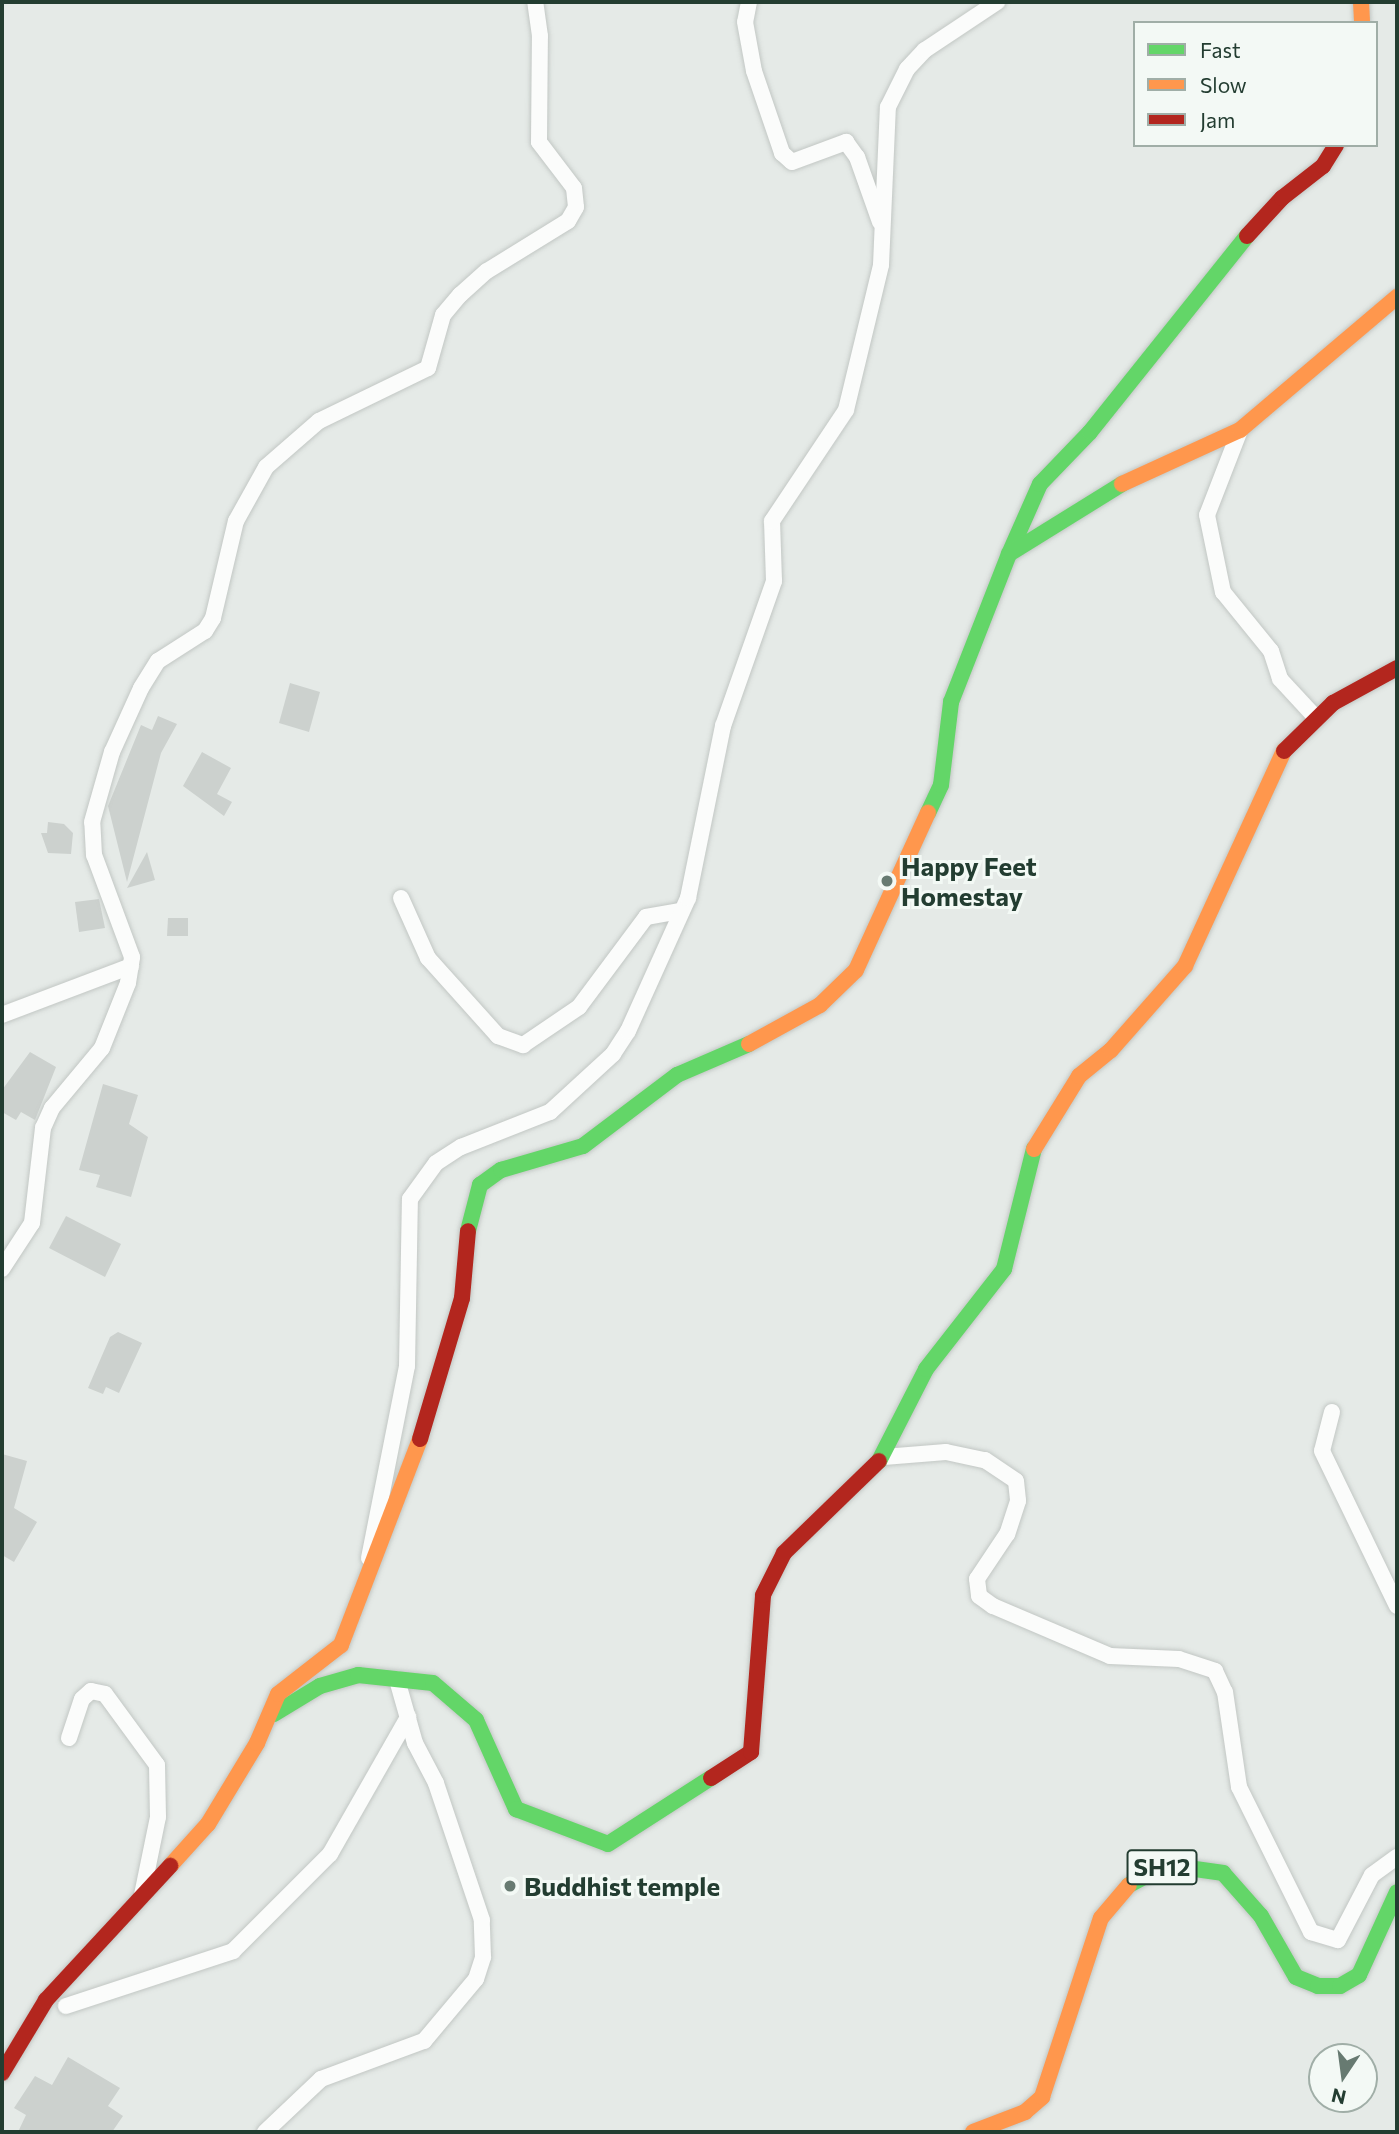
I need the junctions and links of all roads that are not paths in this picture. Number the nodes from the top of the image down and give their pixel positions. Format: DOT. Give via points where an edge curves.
graph roads {
  1 [pos="535,2"];
  2 [pos="748,2"];
  3 [pos="997,2"];
  4 [pos="1362,2"];
  5 [pos="1362,21"];
  6 [pos="1335,147"];
  7 [pos="885,233"];
  8 [pos="1397,298"];
  9 [pos="1240,430"];
  10 [pos="1009,554"];
  11 [pos="1397,668"];
  12 [pos="1317,719"];
  13 [pos="401,898"];
  14 [pos="680,911"];
  15 [pos="131,966"];
  16 [pos="2,1015"];
  17 [pos="2,1269"];
  18 [pos="1332,1412"];
  19 [pos="884,1457"];
  20 [pos="363,1598"];
  21 [pos="1397,1606"];
  22 [pos="397,1680"];
  23 [pos="408,1717"];
  24 [pos="264,1723"];
  25 [pos="69,1738"];
  26 [pos="1397,1857"];
  27 [pos="1397,1892"];
  28 [pos="142,1898"];
  29 [pos="66,2007"];
  30 [pos="2,2073"];
  31 [pos="265,2132"];
  32 [pos="973,2132"];
  1 -- 15 [label="street" via="540,36 539,142 574,188 576,207 568,221 487,271 460,296 443,315 428,368 319,421 266,467 232,533 213,618 205,631 158,661 141,688 102,783 92,822 94,855 125,934"];
  2 -- 7 [label="street" via="745,22 754,71 782,153 792,162 846,142 857,157"];
  3 -- 7 [label="street" via="925,50 896,88 883,126"];
  4 -- 5 [label="street"];
  6 -- 10 [label="street" via="1323,166 1282,198 1236,248 1090,432 1040,484"];
  7 -- 14 [label="street" via="876,293 846,410 772,521 774,582 723,726 696,867"];
  8 -- 9 [label="street"];
  9 -- 10 [label="street" via="1130,479"];
  9 -- 12 [label="street" via="1207,515 1223,592 1271,651 1280,679"];
  10 -- 20 [label="street" via="951,702 941,785 856,970 820,1005 778,1032 677,1075 583,1146 501,1170 480,1185 470,1215 462,1298 406,1486"];
  11 -- 12 [label="street" via="1333,703"];
  12 -- 19 [label="street" via="1279,755 1185,966 1111,1050 1079,1076 1035,1145 1004,1269 926,1369"];
  13 -- 14 [label="street" via="428,958 498,1036 523,1045 579,1007 646,917"];
  14 -- 20 [label="street" via="628,1031 613,1054 550,1112 436,1163 410,1199 407,1366"];
  15 -- 16 [label="street"];
  15 -- 17 [label="street" via="113,1028 43,1128 32,1223"];
  18 -- 21 [label="street" via="1322,1451"];
  19 -- 22 [label="street" via="784,1553 763,1595 751,1752 608,1844 516,1809 476,1720 433,1683"];
  19 -- 26 [label="street" via="946,1452 985,1460 1016,1481 1018,1501 1007,1534 977,1579 979,1596 993,1606 1110,1656 1179,1659 1215,1671 1225,1692 1239,1787 1311,1932 1338,1940 1372,1875"];
  20 -- 24 [label="street" via="341,1645 278,1694"];
  22 -- 23 [label="street"];
  22 -- 24 [label="street" via="358,1675 320,1686"];
  23 -- 29 [label="street" via="330,1854 233,1951"];
  23 -- 31 [label="street" via="482,1920 476,1979 424,2041 321,2079"];
  24 -- 28 [label="street" via="208,1824"];
  25 -- 28 [label="street" via="82,1699 91,1691 105,1693 157,1765 158,1816"];
  27 -- 32 [label="street, SH12" via="1359,1975 1340,1986 1318,1986 1296,1977 1261,1916 1223,1873 1167,1865 1132,1881 1101,1918 1042,2096 1025,2112"];
  28 -- 30 [label="street" via="46,2000"];
}
